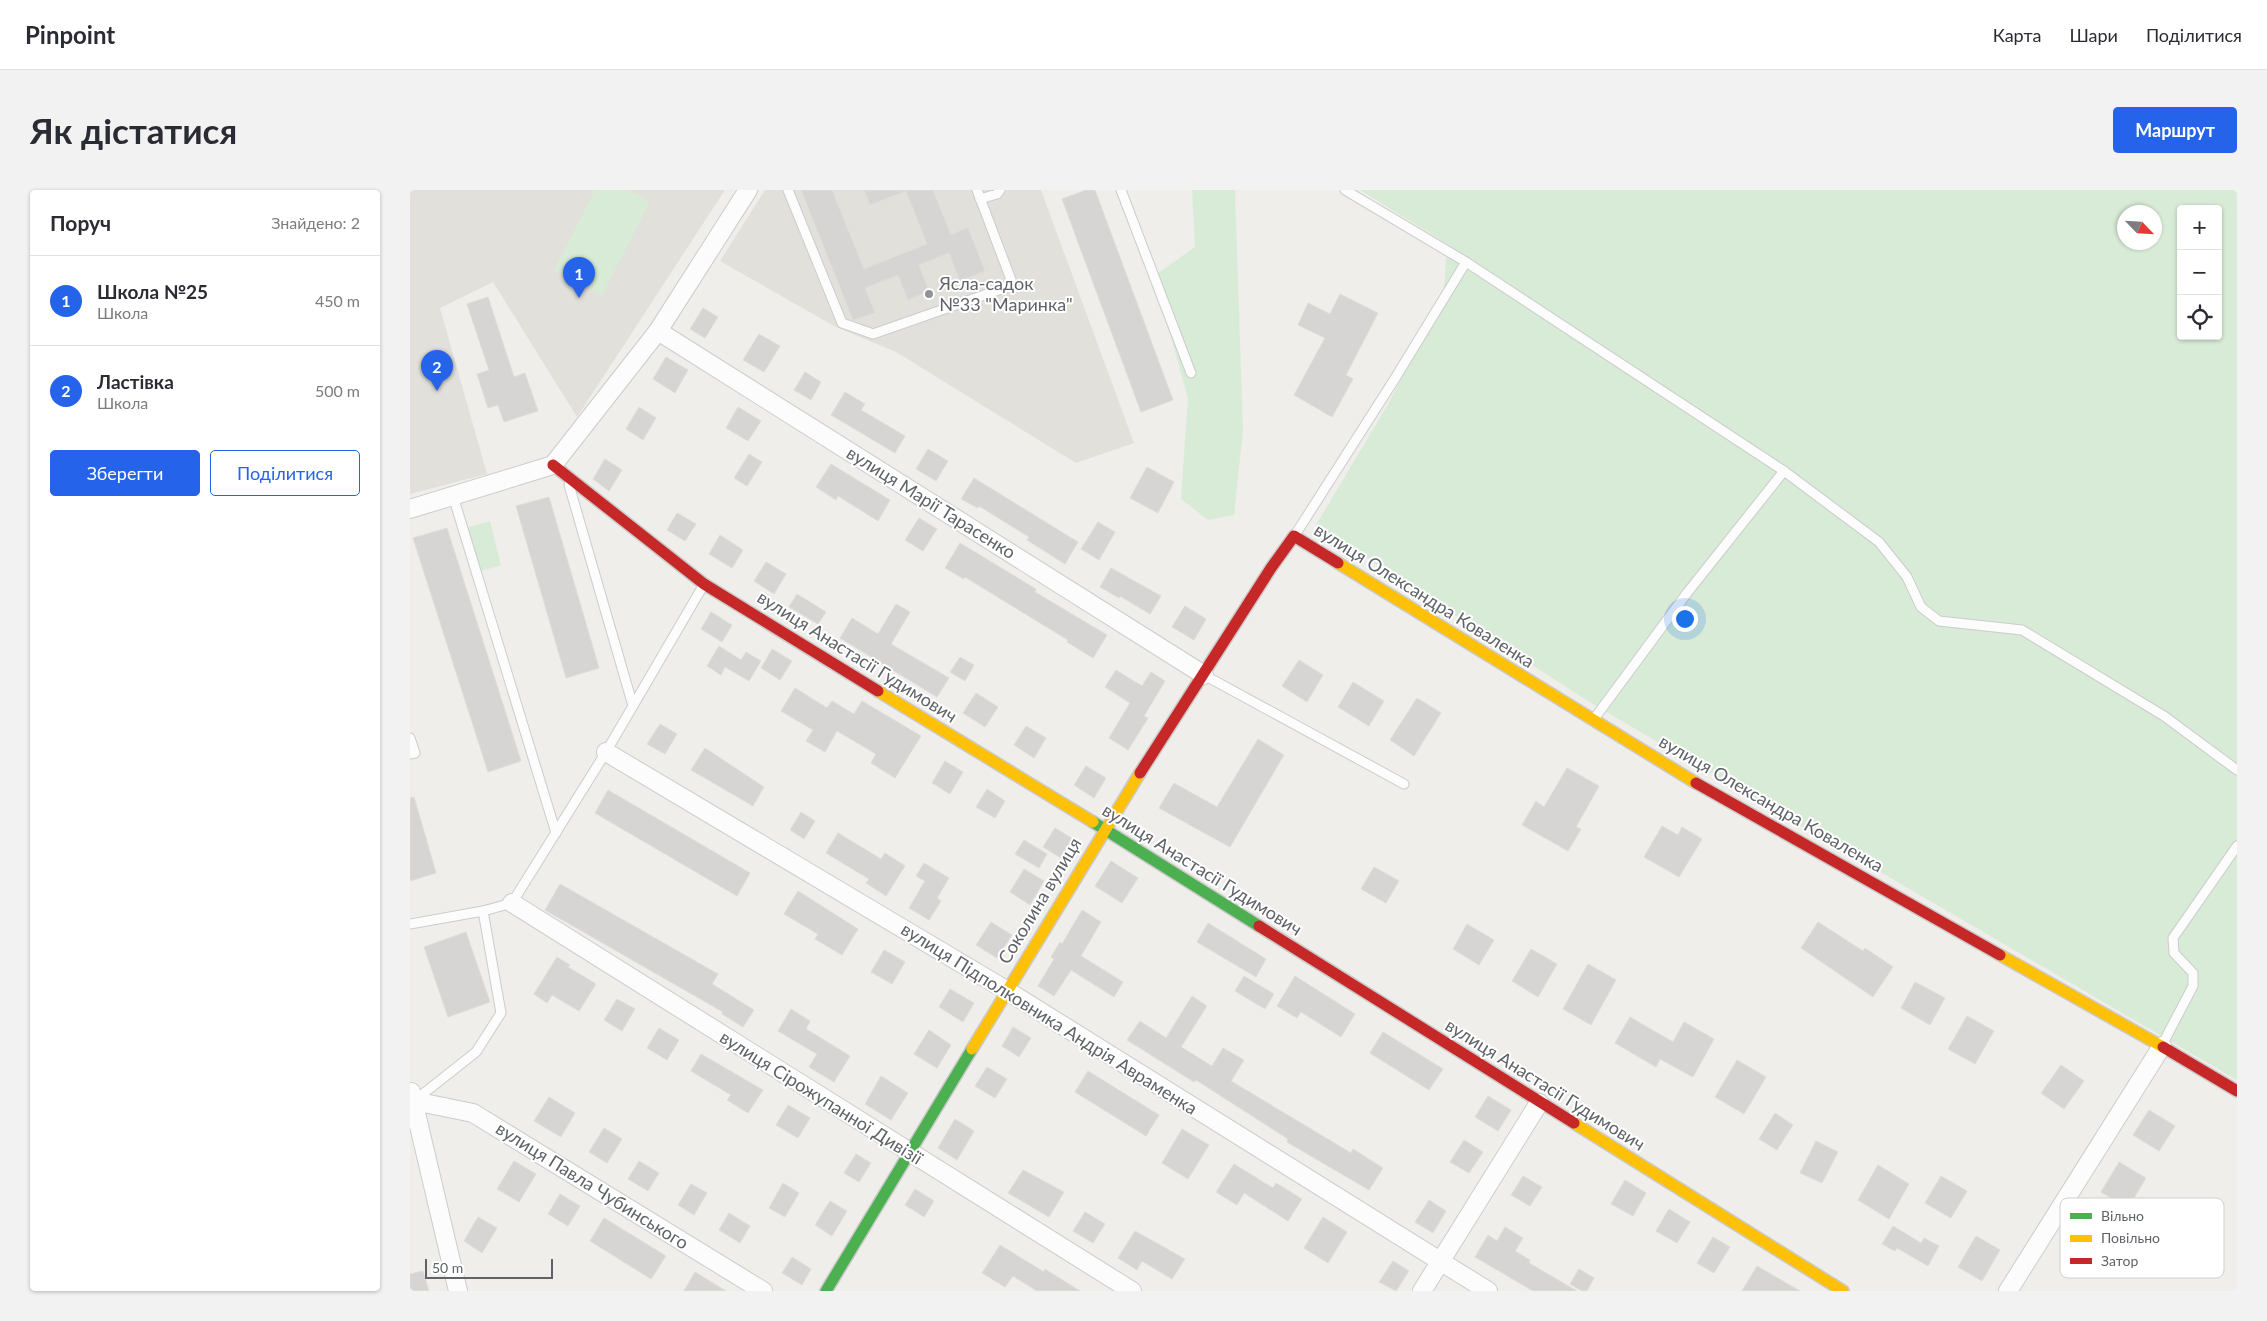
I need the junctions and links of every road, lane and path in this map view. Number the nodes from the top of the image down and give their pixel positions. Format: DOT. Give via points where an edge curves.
graph roads {
  1 [pos="749,190"];
  2 [pos="788,190"];
  3 [pos="977,190"];
  4 [pos="1000,190"];
  5 [pos="1121,190"];
  6 [pos="1345,190"];
  7 [pos="980,199"];
  8 [pos="1466,262"];
  9 [pos="658,331"];
  10 [pos="1191,373"];
  11 [pos="560,470"];
  12 [pos="1784,471"];
  13 [pos="453,496"];
  14 [pos="410,509"];
  15 [pos="1294,536"];
  16 [pos="704,584"];
  17 [pos="1204,674"];
  18 [pos="633,706"];
  19 [pos="1593,721"];
  20 [pos="410,738"];
  21 [pos="606,752"];
  22 [pos="410,754"];
  23 [pos="2237,770"];
  24 [pos="1404,784"];
  25 [pos="1104,829"];
  26 [pos="556,833"];
  27 [pos="2237,846"];
  28 [pos="512,903"];
  29 [pos="483,911"];
  30 [pos="410,922"];
  31 [pos="1006,990"];
  32 [pos="2162,1046"];
  33 [pos="2237,1091"];
  34 [pos="411,1098"];
  35 [pos="1539,1103"];
  36 [pos="908,1152"];
  37 [pos="2066,1198"];
  38 [pos="2060,1208"];
  39 [pos="1442,1262"];
  40 [pos="458,1291"];
  41 [pos="763,1291"];
  42 [pos="826,1291"];
  43 [pos="1132,1291"];
  44 [pos="1422,1291"];
  45 [pos="1488,1291"];
  46 [pos="1843,1291"];
  47 [pos="2008,1291"];
  1 -- 9 [label="street"];
  2 -- 7 [label="lane" via="842,323 873,334 1014,285"];
  3 -- 7 [label="lane"];
  4 -- 7 [label="lane"];
  5 -- 10 [label="lane"];
  6 -- 8 [label="lane"];
  8 -- 12 [label="lane"];
  8 -- 15 [label="lane"];
  9 -- 11 [label="street"];
  9 -- 17 [label="street, вулиця Марії Тарасенко"];
  11 -- 13 [label="street"];
  11 -- 16 [label="street, вулиця Анастасії Гудимович"];
  11 -- 18 [label="lane"];
  12 -- 19 [label="lane"];
  12 -- 23 [label="lane" via="1880,542 1907,577 1921,607 1939,621 2022,630 2164,716"];
  13 -- 14 [label="street"];
  13 -- 26 [label="lane"];
  15 -- 17 [label="street, Соколина вулиця"];
  15 -- 19 [label="street, вулиця Олександра Коваленка"];
  16 -- 18 [label="lane"];
  16 -- 25 [label="street, вулиця Анастасії Гудимович"];
  17 -- 24 [label="lane"];
  17 -- 25 [label="street, Соколина вулиця"];
  18 -- 21 [label="lane"];
  19 -- 32 [label="street, вулиця Олександра Коваленка" via="1713,793"];
  20 -- 22 [label="lane" via="414,753"];
  21 -- 26 [label="lane"];
  21 -- 31 [label="street, вулиця Підполковника Андрія Авраменка"];
  25 -- 31 [label="street, Соколина вулиця"];
  25 -- 35 [label="street, вулиця Анастасії Гудимович"];
  26 -- 28 [label="lane"];
  27 -- 32 [label="lane" via="2173,938 2174,953 2193,973 2193,986"];
  28 -- 29 [label="lane"];
  28 -- 36 [label="street, вулиця Сірожупанної Дивізії"];
  29 -- 30 [label="lane"];
  29 -- 34 [label="lane" via="501,1013 476,1052"];
  31 -- 36 [label="street, Соколина вулиця"];
  31 -- 39 [label="street, вулиця Підполковника Андрія Авраменка"];
  32 -- 33 [label="street, вулиця Олександра Коваленка"];
  32 -- 37 [label="street"];
  34 -- 40 [label="street"];
  34 -- 41 [label="street, вулиця Павла Чубинського" via="472,1113"];
  35 -- 39 [label="street"];
  35 -- 46 [label="street, вулиця Анастасії Гудимович"];
  36 -- 42 [label="street, Соколина вулиця"];
  36 -- 43 [label="street, вулиця Сірожупанної Дивізії"];
  38 -- 47 [label="street"];
  39 -- 44 [label="street"];
  39 -- 45 [label="street, вулиця Підполковника Андрія Авраменка"];
}
